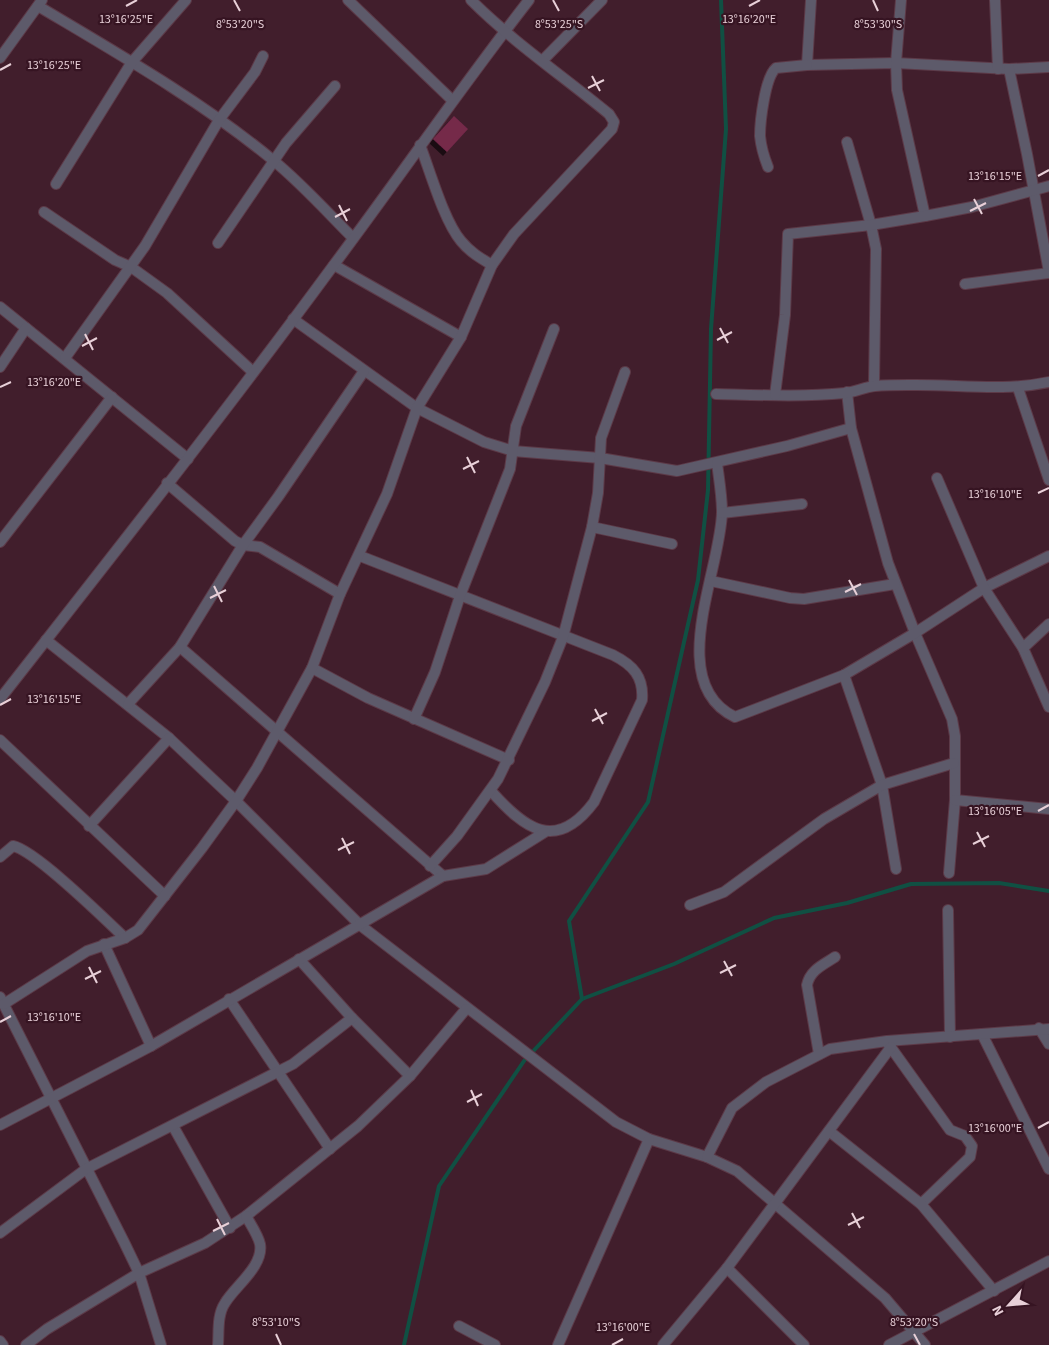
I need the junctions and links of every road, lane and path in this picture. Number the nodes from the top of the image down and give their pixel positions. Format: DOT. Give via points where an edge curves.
graph roads {
  1 [pos="186,0"];
  2 [pos="348,0"];
  3 [pos="471,0"];
  4 [pos="529,0"];
  5 [pos="602,0"];
  6 [pos="811,0"];
  7 [pos="902,0"];
  8 [pos="995,0"];
  9 [pos="40,3"];
  10 [pos="504,32"];
  11 [pos="263,56"];
  12 [pos="0,58"];
  13 [pos="543,60"];
  14 [pos="132,62"];
  15 [pos="896,63"];
  16 [pos="806,65"];
  17 [pos="1049,67"];
  18 [pos="1003,69"];
  19 [pos="335,86"];
  20 [pos="452,100"];
  21 [pos="219,120"];
  22 [pos="847,142"];
  23 [pos="420,145"];
  24 [pos="274,161"];
  25 [pos="768,167"];
  26 [pos="56,184"];
  27 [pos="1049,186"];
  28 [pos="1033,189"];
  29 [pos="44,212"];
  30 [pos="925,216"];
  31 [pos="871,225"];
  32 [pos="353,238"];
  33 [pos="218,244"];
  34 [pos="334,265"];
  35 [pos="492,265"];
  36 [pos="131,267"];
  37 [pos="1049,273"];
  38 [pos="965,284"];
  39 [pos="0,307"];
  40 [pos="293,319"];
  41 [pos="26,328"];
  42 [pos="554,329"];
  43 [pos="461,337"];
  44 [pos="65,358"];
  45 [pos="0,367"];
  46 [pos="364,371"];
  47 [pos="253,372"];
  48 [pos="625,372"];
  49 [pos="1049,382"];
  50 [pos="874,386"];
  51 [pos="1018,388"];
  52 [pos="847,392"];
  53 [pos="716,394"];
  54 [pos="775,395"];
  55 [pos="112,397"];
  56 [pos="417,408"];
  57 [pos="851,428"];
  58 [pos="514,451"];
  59 [pos="600,458"];
  60 [pos="188,459"];
  61 [pos="715,463"];
  62 [pos="937,478"];
  63 [pos="1049,480"];
  64 [pos="167,483"];
  65 [pos="802,504"];
  66 [pos="722,513"];
  67 [pos="592,527"];
  68 [pos="0,542"];
  69 [pos="243,544"];
  70 [pos="672,544"];
  71 [pos="360,556"];
  72 [pos="1049,556"];
  73 [pos="711,581"];
  74 [pos="895,584"];
  75 [pos="984,588"];
  76 [pos="340,594"];
  77 [pos="460,596"];
  78 [pos="1049,624"];
  79 [pos="915,633"];
  80 [pos="563,637"];
  81 [pos="46,640"];
  82 [pos="180,647"];
  83 [pos="1023,648"];
  84 [pos="312,668"];
  85 [pos="844,676"];
  86 [pos="0,699"];
  87 [pos="128,704"];
  88 [pos="1049,706"];
  89 [pos="414,719"];
  90 [pos="277,732"];
  91 [pos="169,738"];
  92 [pos="0,740"];
  93 [pos="510,760"];
  94 [pos="954,763"];
  95 [pos="882,785"];
  96 [pos="491,791"];
  97 [pos="955,800"];
  98 [pos="236,801"];
  99 [pos="1049,809"];
  100 [pos="89,826"];
  101 [pos="545,832"];
  102 [pos="0,857"];
  103 [pos="430,866"];
  104 [pos="896,868"];
  105 [pos="949,873"];
  106 [pos="442,876"];
  107 [pos="165,896"];
  108 [pos="690,905"];
  109 [pos="948,910"];
  110 [pos="360,924"];
  111 [pos="125,938"];
  112 [pos="104,944"];
  113 [pos="836,957"];
  114 [pos="300,959"];
  115 [pos="229,999"];
  116 [pos="2,1000"];
  117 [pos="466,1009"];
  118 [pos="352,1018"];
  119 [pos="1044,1029"];
  120 [pos="982,1034"];
  121 [pos="950,1037"];
  122 [pos="889,1044"];
  123 [pos="1049,1044"];
  124 [pos="151,1046"];
  125 [pos="819,1054"];
  126 [pos="278,1072"];
  127 [pos="410,1076"];
  128 [pos="50,1099"];
  129 [pos="0,1125"];
  130 [pos="173,1126"];
  131 [pos="829,1132"];
  132 [pos="649,1139"];
  133 [pos="330,1149"];
  134 [pos="706,1157"];
  135 [pos="86,1169"];
  136 [pos="1049,1169"];
  137 [pos="776,1204"];
  138 [pos="921,1204"];
  139 [pos="246,1216"];
  140 [pos="230,1228"];
  141 [pos="0,1233"];
  142 [pos="1049,1261"];
  143 [pos="727,1268"];
  144 [pos="139,1273"];
  145 [pos="994,1291"];
  146 [pos="459,1326"];
  147 [pos="914,1330"];
  148 [pos="0,1341"];
  149 [pos="3,1345"];
  150 [pos="26,1345"];
  151 [pos="161,1345"];
  152 [pos="218,1345"];
  153 [pos="495,1345"];
  154 [pos="558,1345"];
  155 [pos="663,1345"];
  156 [pos="804,1345"];
  157 [pos="889,1345"];
  158 [pos="925,1345"];
  1 -- 14 [label="street"];
  2 -- 20 [label="street"];
  3 -- 10 [label="street"];
  4 -- 10 [label="street"];
  5 -- 13 [label="street"];
  6 -- 16 [label="street"];
  7 -- 15 [label="street"];
  8 -- 18 [label="street"];
  9 -- 12 [label="street"];
  9 -- 14 [label="street"];
  10 -- 13 [label="street"];
  10 -- 20 [label="street"];
  11 -- 21 [label="street"];
  13 -- 35 [label="street" via="609,114 614,125 514,234"];
  14 -- 21 [label="street"];
  14 -- 26 [label="street"];
  15 -- 16 [label="street"];
  15 -- 18 [label="street"];
  15 -- 30 [label="street" via="897,90"];
  16 -- 25 [label="street" via="776,68 772,73 760,136"];
  17 -- 18 [label="street"];
  18 -- 28 [label="street"];
  19 -- 24 [label="street"];
  20 -- 23 [label="street"];
  21 -- 24 [label="street"];
  21 -- 36 [label="street" via="172,204"];
  22 -- 31 [label="street"];
  23 -- 32 [label="street"];
  23 -- 35 [label="street" via="460,240 474,255"];
  24 -- 32 [label="street"];
  24 -- 33 [label="street"];
  27 -- 28 [label="street"];
  28 -- 30 [label="street" via="972,207"];
  28 -- 37 [label="street"];
  29 -- 36 [label="street" via="115,260"];
  30 -- 31 [label="street"];
  31 -- 50 [label="street" via="876,249 877,288"];
  31 -- 54 [label="street" via="788,234 785,315"];
  32 -- 34 [label="street"];
  34 -- 40 [label="street"];
  34 -- 43 [label="street"];
  35 -- 43 [label="street"];
  36 -- 44 [label="street"];
  36 -- 47 [label="street" via="167,293"];
  37 -- 38 [label="street"];
  39 -- 41 [label="street"];
  40 -- 46 [label="street"];
  40 -- 47 [label="street"];
  41 -- 44 [label="street"];
  41 -- 45 [label="street"];
  42 -- 58 [label="street" via="516,426"];
  43 -- 56 [label="street"];
  44 -- 55 [label="street"];
  46 -- 56 [label="street"];
  46 -- 69 [label="street"];
  47 -- 60 [label="street"];
  48 -- 59 [label="street" via="602,438"];
  49 -- 51 [label="street"];
  50 -- 51 [label="street" via="948,384"];
  50 -- 52 [label="street"];
  51 -- 63 [label="street"];
  52 -- 54 [label="street"];
  52 -- 57 [label="street"];
  53 -- 54 [label="street"];
  55 -- 60 [label="street"];
  55 -- 68 [label="street"];
  56 -- 58 [label="street" via="484,442"];
  56 -- 71 [label="street" via="387,494"];
  57 -- 61 [label="street"];
  57 -- 74 [label="street"];
  58 -- 59 [label="street"];
  58 -- 77 [label="street" via="510,469"];
  59 -- 61 [label="street" via="673,471"];
  59 -- 67 [label="street"];
  60 -- 64 [label="street"];
  61 -- 66 [label="street"];
  62 -- 75 [label="street"];
  64 -- 69 [label="street" via="235,541"];
  64 -- 81 [label="street"];
  65 -- 66 [label="street"];
  66 -- 73 [label="street"];
  67 -- 70 [label="street"];
  67 -- 80 [label="street"];
  69 -- 76 [label="street" via="260,547"];
  69 -- 82 [label="street"];
  71 -- 76 [label="street"];
  71 -- 77 [label="street"];
  72 -- 75 [label="street"];
  73 -- 74 [label="street" via="804,599"];
  73 -- 85 [label="street" via="704,598 698,661 710,694 721,710 735,717"];
  74 -- 79 [label="street"];
  75 -- 79 [label="street"];
  75 -- 83 [label="street"];
  76 -- 84 [label="street"];
  77 -- 80 [label="street"];
  77 -- 89 [label="street" via="435,672"];
  78 -- 83 [label="street"];
  79 -- 85 [label="street"];
  79 -- 94 [label="street" via="952,719 956,736"];
  80 -- 93 [label="street"];
  80 -- 101 [label="street" via="628,663 640,678 643,690 642,700 594,802 575,823"];
  81 -- 86 [label="street"];
  81 -- 87 [label="street"];
  82 -- 87 [label="street"];
  82 -- 90 [label="street"];
  83 -- 88 [label="street"];
  84 -- 89 [label="street"];
  84 -- 90 [label="street"];
  85 -- 95 [label="street"];
  87 -- 91 [label="street"];
  89 -- 93 [label="street"];
  90 -- 98 [label="street"];
  90 -- 103 [label="street"];
  91 -- 98 [label="street"];
  91 -- 100 [label="street"];
  92 -- 100 [label="street"];
  93 -- 96 [label="street"];
  94 -- 95 [label="street"];
  94 -- 97 [label="street"];
  95 -- 104 [label="street"];
  95 -- 108 [label="street" via="824,819 724,892"];
  96 -- 101 [label="street" via="519,820"];
  96 -- 103 [label="street"];
  97 -- 99 [label="street"];
  97 -- 105 [label="street"];
  98 -- 107 [label="street"];
  98 -- 110 [label="street"];
  100 -- 107 [label="street"];
  101 -- 106 [label="street" via="486,869"];
  102 -- 111 [label="street" via="13,846 24,851 77,892"];
  103 -- 106 [label="street"];
  106 -- 110 [label="street"];
  107 -- 111 [label="street" via="138,930"];
  109 -- 121 [label="street"];
  110 -- 114 [label="street"];
  110 -- 117 [label="street"];
  111 -- 112 [label="street"];
  112 -- 116 [label="street"];
  112 -- 124 [label="street"];
  113 -- 125 [label="street" via="814,970 806,985"];
  114 -- 115 [label="street"];
  114 -- 118 [label="street"];
  115 -- 124 [label="street"];
  115 -- 126 [label="street"];
  116 -- 128 [label="street"];
  117 -- 127 [label="street"];
  117 -- 132 [label="street" via="616,1122"];
  118 -- 126 [label="street" via="305,1056"];
  118 -- 127 [label="street"];
  119 -- 120 [label="street"];
  119 -- 123 [label="street"];
  120 -- 121 [label="street"];
  120 -- 136 [label="street"];
  121 -- 122 [label="street"];
  122 -- 125 [label="street" via="830,1049"];
  122 -- 131 [label="street"];
  122 -- 138 [label="street" via="950,1130 965,1136 972,1146 970,1157"];
  124 -- 128 [label="street"];
  125 -- 134 [label="street" via="766,1082 732,1108"];
  126 -- 130 [label="street"];
  126 -- 133 [label="street"];
  127 -- 133 [label="street"];
  128 -- 129 [label="street"];
  128 -- 135 [label="street"];
  130 -- 135 [label="street"];
  130 -- 140 [label="street"];
  131 -- 137 [label="street"];
  131 -- 138 [label="street"];
  132 -- 134 [label="street"];
  132 -- 154 [label="street"];
  133 -- 139 [label="street"];
  134 -- 137 [label="street" via="737,1171"];
  135 -- 141 [label="street"];
  135 -- 144 [label="street"];
  137 -- 143 [label="street"];
  137 -- 147 [label="street" via="885,1298"];
  138 -- 145 [label="street"];
  139 -- 140 [label="street"];
  139 -- 152 [label="street" via="260,1243 260,1251 253,1267 224,1303"];
  140 -- 144 [label="street"];
  142 -- 145 [label="street"];
  143 -- 155 [label="street"];
  143 -- 156 [label="street"];
  144 -- 150 [label="street"];
  144 -- 151 [label="street"];
  145 -- 147 [label="street"];
  146 -- 153 [label="street"];
  147 -- 157 [label="street"];
  147 -- 158 [label="street"];
  148 -- 149 [label="street"];
}
